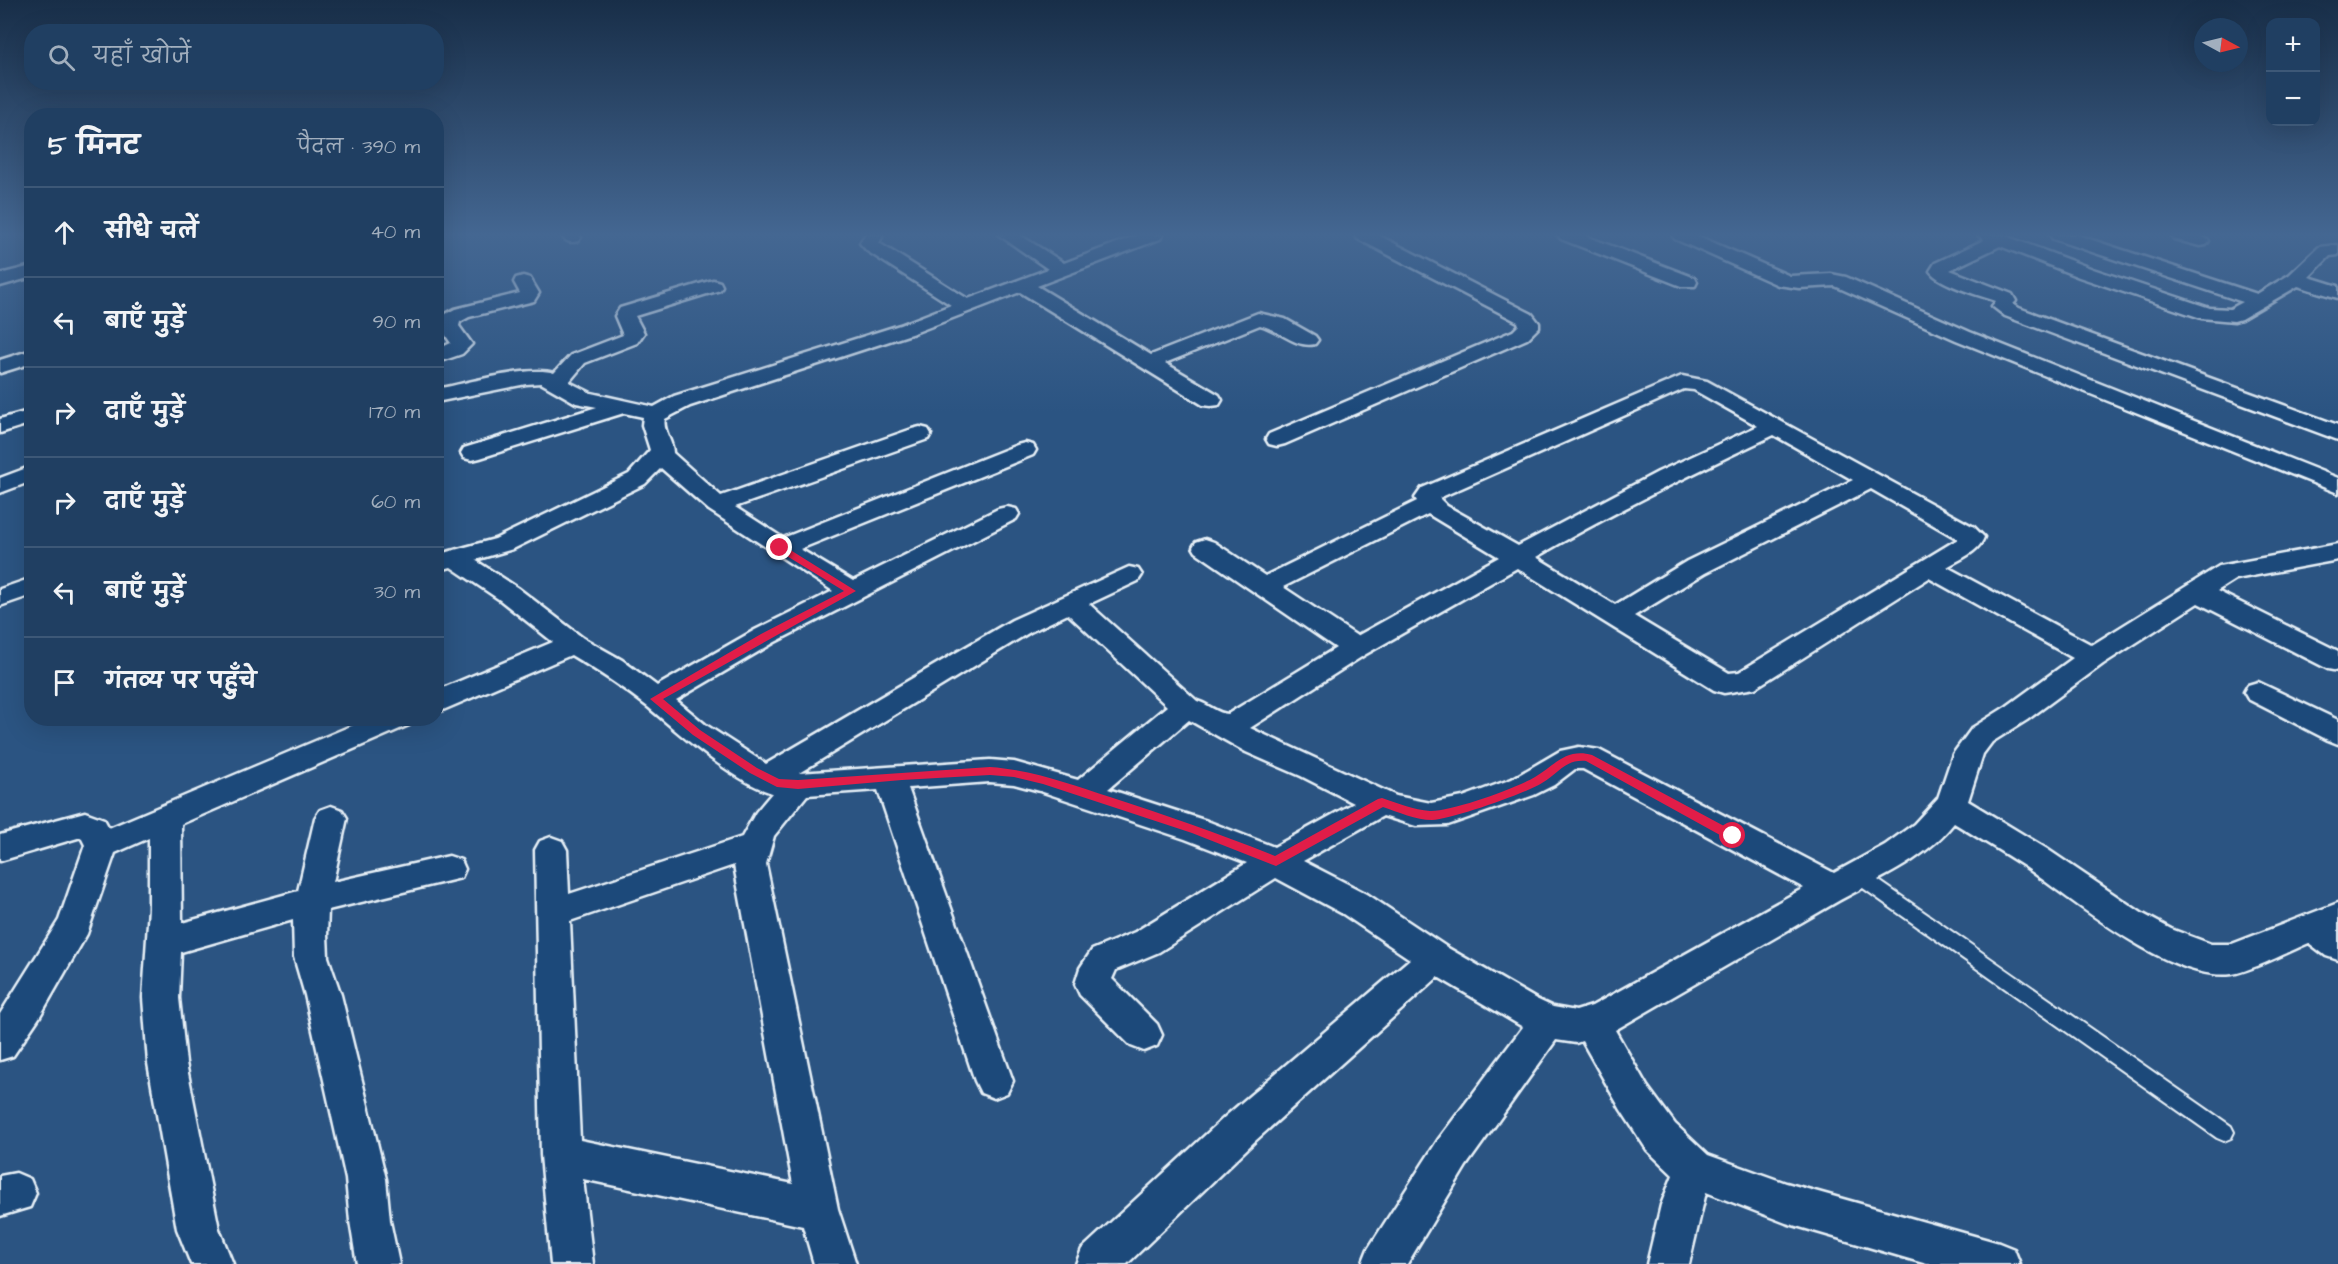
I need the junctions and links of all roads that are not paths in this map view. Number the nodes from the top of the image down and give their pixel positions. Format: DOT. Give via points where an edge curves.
graph roads {
  1 [pos="529,294"];
  2 [pos="687,294"];
  3 [pos="947,294"];
  4 [pos="1000,294"];
  5 [pos="1038,294"];
  6 [pos="1478,294"];
  7 [pos="1868,294"];
  8 [pos="1994,294"];
  9 [pos="2151,294"];
  10 [pos="2238,294"];
  11 [pos="2271,294"];
  12 [pos="2259,301"];
  13 [pos="967,307"];
  14 [pos="1308,340"];
  15 [pos="444,354"];
  16 [pos="24,359"];
  17 [pos="1151,362"];
  18 [pos="0,367"];
  19 [pos="558,383"];
  20 [pos="444,394"];
  21 [pos="1211,399"];
  22 [pos="622,406"];
  23 [pos="657,414"];
  24 [pos="24,418"];
  25 [pos="0,426"];
  26 [pos="1774,427"];
  27 [pos="2338,433"];
  28 [pos="920,434"];
  29 [pos="1277,439"];
  30 [pos="1025,450"];
  31 [pos="472,453"];
  32 [pos="661,455"];
  33 [pos="24,476"];
  34 [pos="1873,479"];
  35 [pos="0,486"];
  36 [pos="2338,486"];
  37 [pos="1430,504"];
  38 [pos="717,506"];
  39 [pos="1007,514"];
  40 [pos="1205,547"];
  41 [pos="780,548"];
  42 [pos="2338,552"];
  43 [pos="1518,557"];
  44 [pos="446,560"];
  45 [pos="1928,567"];
  46 [pos="1130,575"];
  47 [pos="1263,587"];
  48 [pos="24,589"];
  49 [pos="851,591"];
  50 [pos="2196,591"];
  51 [pos="0,598"];
  52 [pos="1071,603"];
  53 [pos="1614,617"];
  54 [pos="573,644"];
  55 [pos="1356,648"];
  56 [pos="2093,657"];
  57 [pos="2338,662"];
  58 [pos="2258,692"];
  59 [pos="444,699"];
  60 [pos="656,699"];
  61 [pos="1189,710"];
  62 [pos="1226,726"];
  63 [pos="348,728"];
  64 [pos="2338,733"];
  65 [pos="889,777"];
  66 [pos="782,781"];
  67 [pos="1082,794"];
  68 [pos="1382,802"];
  69 [pos="1950,805"];
  70 [pos="331,818"];
  71 [pos="165,820"];
  72 [pos="102,845"];
  73 [pos="752,846"];
  74 [pos="0,848"];
  75 [pos="551,850"];
  76 [pos="1276,861"];
  77 [pos="449,869"];
  78 [pos="1846,882"];
  79 [pos="314,900"];
  80 [pos="553,913"];
  81 [pos="2330,930"];
  82 [pos="164,942"];
  83 [pos="1436,958"];
  84 [pos="1548,1022"];
  85 [pos="1591,1022"];
  86 [pos="1144,1035"];
  87 [pos="0,1044"];
  88 [pos="994,1081"];
  89 [pos="2224,1132"];
  90 [pos="561,1155"];
  91 [pos="1695,1169"];
  92 [pos="818,1209"];
  93 [pos="212,1264"];
  94 [pos="378,1264"];
  95 [pos="572,1264"];
  96 [pos="835,1264"];
  97 [pos="1097,1264"];
  98 [pos="1383,1264"];
  99 [pos="1668,1264"];
  100 [pos="1999,1264"];
  1 -- 15 [label="street" via="451,319 449,326 462,344"];
  2 -- 19 [label="street" via="627,312 625,316 634,333 630,339 578,360"];
  3 -- 13 [label="street"];
  4 -- 13 [label="street"];
  5 -- 17 [label="street"];
  6 -- 29 [label="street" via="1525,318 1529,327 1520,335"];
  7 -- 36 [label="street" via="1963,336"];
  8 -- 27 [label="street" via="2005,298 2002,306 2012,312"];
  9 -- 12 [label="street" via="2208,314 2234,315"];
  10 -- 12 [label="street"];
  11 -- 12 [label="street"];
  13 -- 23 [label="street" via="819,359 691,398"];
  14 -- 17 [label="street" via="1278,323 1258,319"];
  16 -- 18 [label="street"];
  17 -- 21 [label="street"];
  19 -- 20 [label="street" via="544,377 526,378"];
  19 -- 22 [label="street" via="584,398"];
  22 -- 23 [label="street"];
  22 -- 31 [label="street"];
  23 -- 32 [label="street" via="652,420 662,446"];
  24 -- 25 [label="street"];
  26 -- 34 [label="street"];
  26 -- 37 [label="street" via="1700,385 1674,383 1430,493"];
  26 -- 43 [label="street" via="1656,482"];
  28 -- 38 [label="street"];
  30 -- 41 [label="street"];
  32 -- 38 [label="street"];
  32 -- 44 [label="street" via="643,475 625,485 504,544"];
  33 -- 35 [label="street"];
  34 -- 45 [label="street" via="1972,537 1965,546"];
  34 -- 53 [label="street" via="1696,567"];
  37 -- 43 [label="street"];
  37 -- 47 [label="street"];
  38 -- 41 [label="street"];
  39 -- 49 [label="street"];
  40 -- 47 [label="street"];
  41 -- 49 [label="street"];
  42 -- 50 [label="street" via="2228,572"];
  43 -- 53 [label="street"];
  43 -- 55 [label="street"];
  44 -- 54 [label="street" via="509,594"];
  45 -- 53 [label="street" via="1745,681 1734,684 1715,680"];
  45 -- 56 [label="street"];
  46 -- 52 [label="street"];
  47 -- 55 [label="street"];
  48 -- 51 [label="street"];
  49 -- 60 [label="street"];
  50 -- 56 [label="street"];
  50 -- 57 [label="street"];
  52 -- 61 [label="street"];
  52 -- 66 [label="street" via="1021,626"];
  54 -- 59 [label="street"];
  54 -- 60 [label="street"];
  55 -- 62 [label="street"];
  56 -- 69 [label="street" via="1982,735 1969,752"];
  58 -- 64 [label="street"];
  60 -- 66 [label="street" via="696,732"];
  61 -- 62 [label="street"];
  61 -- 67 [label="street" via="1167,720"];
  62 -- 68 [label="street" via="1254,744 1310,766"];
  63 -- 71 [label="street"];
  65 -- 66 [label="street"];
  65 -- 67 [label="street" via="1014,773"];
  65 -- 88 [label="street"];
  66 -- 73 [label="street"];
  67 -- 76 [label="street" via="1196,830"];
  68 -- 76 [label="street"];
  68 -- 78 [label="street" via="1432,815 1448,812 1538,781 1564,760 1575,756 1588,758"];
  69 -- 78 [label="street" via="1927,831"];
  69 -- 81 [label="street" via="2142,929 2200,957 2233,959"];
  70 -- 79 [label="street"];
  71 -- 72 [label="street"];
  71 -- 82 [label="street"];
  72 -- 74 [label="street" via="93,828 86,824"];
  72 -- 87 [label="street" via="75,924"];
  73 -- 80 [label="street"];
  73 -- 92 [label="street" via="750,864"];
  75 -- 80 [label="street"];
  76 -- 83 [label="street" via="1355,904"];
  76 -- 86 [label="street" via="1146,942 1104,960 1097,968 1093,984"];
  77 -- 79 [label="street"];
  78 -- 85 [label="street"];
  78 -- 89 [label="lane"];
  79 -- 82 [label="street"];
  79 -- 94 [label="street" via="310,948 313,968 366,1179"];
  80 -- 90 [label="street"];
  82 -- 93 [label="street" via="161,998 167,1063 198,1229"];
  83 -- 84 [label="street"];
  83 -- 97 [label="street" via="1241,1128"];
  84 -- 85 [label="street" via="1576,1027"];
  84 -- 98 [label="street" via="1452,1153"];
  85 -- 91 [label="street" via="1661,1137"];
  90 -- 92 [label="street"];
  90 -- 95 [label="street"];
  91 -- 99 [label="street" via="1681,1204"];
  91 -- 100 [label="street" via="1786,1203"];
  92 -- 96 [label="street"];
}
